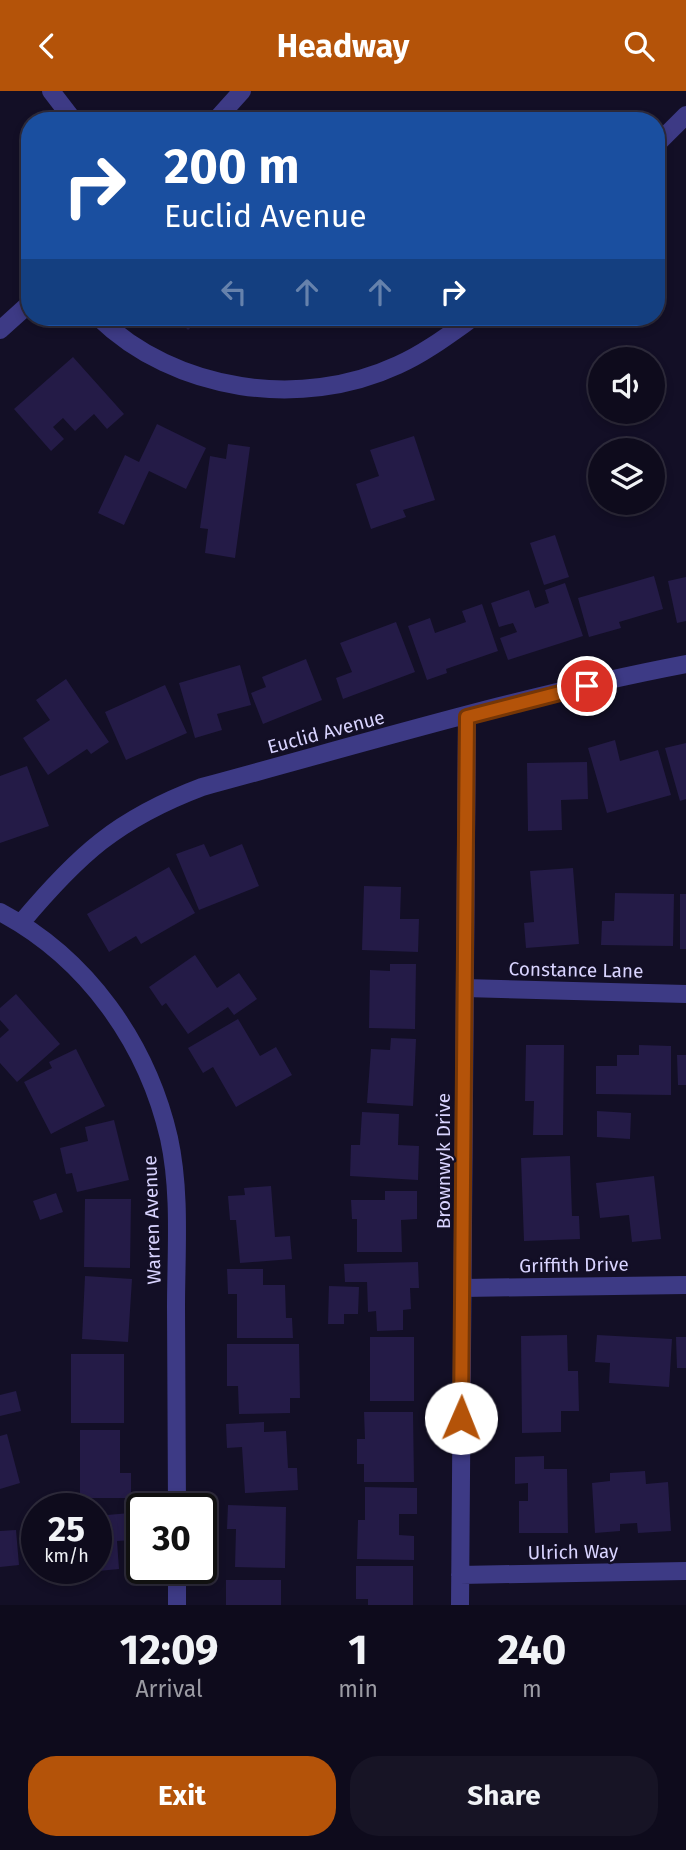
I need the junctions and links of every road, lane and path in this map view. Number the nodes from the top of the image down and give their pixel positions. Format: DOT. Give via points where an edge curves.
graph roads {
  1 [pos="51,91"];
  2 [pos="242,91"];
  3 [pos="67,112"];
  4 [pos="223,112"];
  5 [pos="686,115"];
  6 [pos="665,136"];
  7 [pos="21,311"];
  8 [pos="110,326"];
  9 [pos="460,326"];
  10 [pos="0,330"];
  11 [pos="686,664"];
  12 [pos="467,717"];
  13 [pos="0,912"];
  14 [pos="21,923"];
  15 [pos="465,988"];
  16 [pos="686,994"];
  17 [pos="686,1285"];
  18 [pos="463,1287"];
  19 [pos="177,1493"];
  20 [pos="686,1571"];
  21 [pos="460,1575"];
  22 [pos="177,1584"];
  23 [pos="177,1605"];
  24 [pos="460,1605"];
  1 -- 3 [label="street"];
  2 -- 4 [label="street"];
  5 -- 6 [label="street"];
  7 -- 10 [label="street"];
  8 -- 9 [label="street" via="143,351 181,370 216,382 292,390 329,387 397,366"];
  11 -- 12 [label="street, Euclid Avenue"];
  12 -- 14 [label="street, Euclid Avenue" via="202,786 169,799 128,820 86,851"];
  12 -- 15 [label="street, Brownwyk Drive"];
  13 -- 14 [label="street, Warren Avenue"];
  14 -- 19 [label="street, Warren Avenue" via="92,983 138,1051 157,1094 169,1140 176,1209"];
  15 -- 16 [label="street, Constance Lane"];
  15 -- 18 [label="street, Brownwyk Drive"];
  17 -- 18 [label="street, Griffith Drive"];
  18 -- 21 [label="street, Brownwyk Drive"];
  20 -- 21 [label="street, Ulrich Way"];
  21 -- 24 [label="street, Brownwyk Drive"];
  22 -- 23 [label="street"];
}
